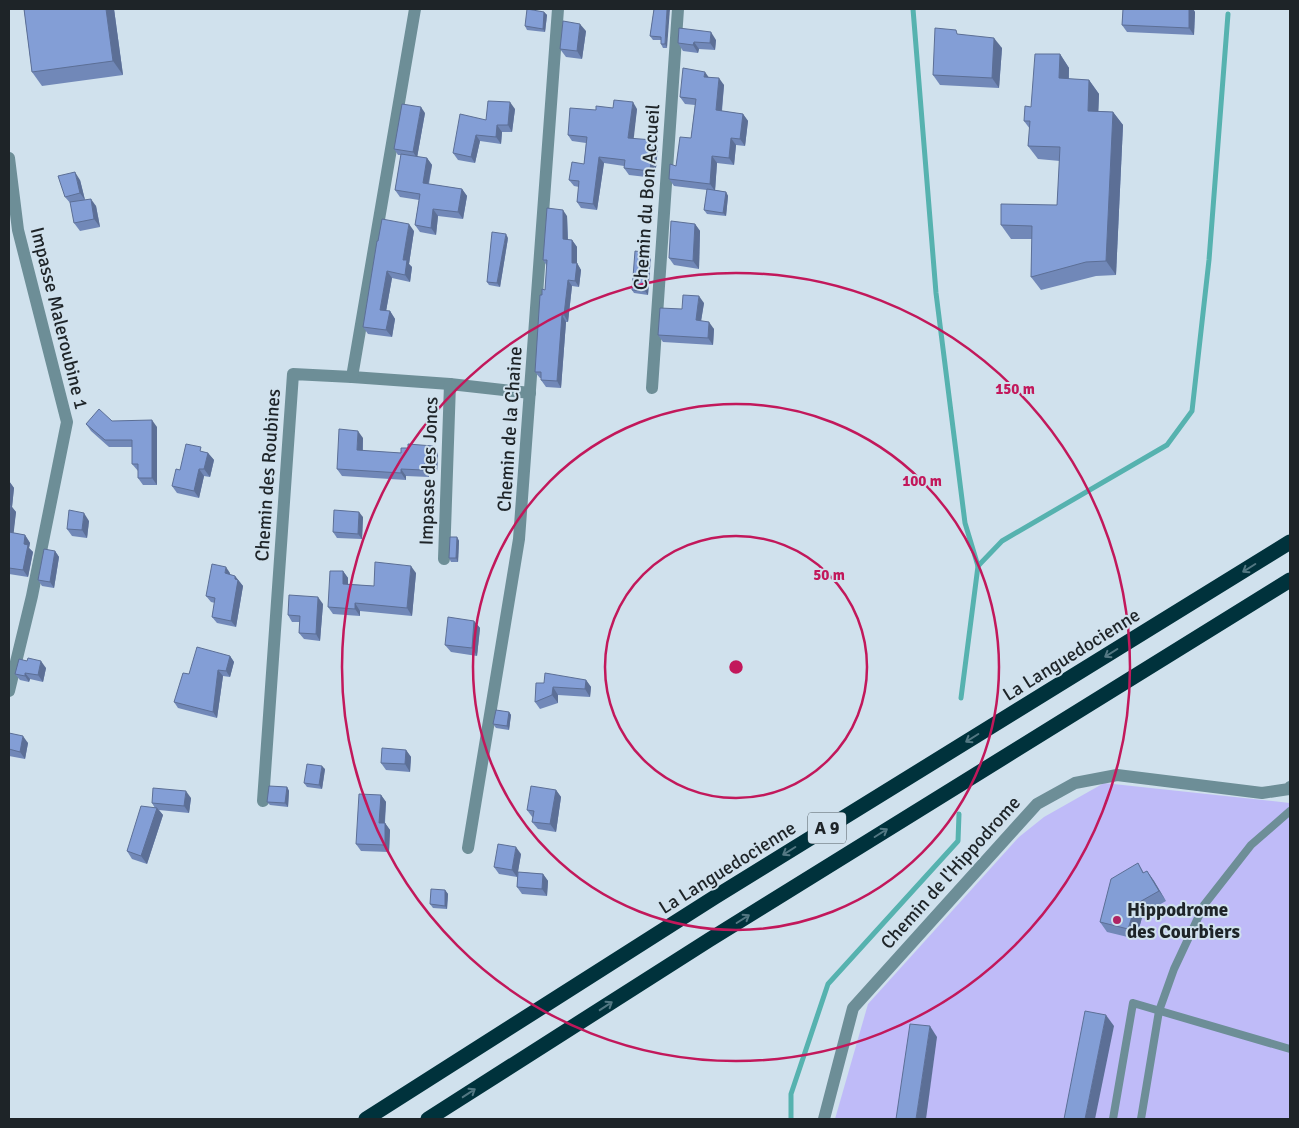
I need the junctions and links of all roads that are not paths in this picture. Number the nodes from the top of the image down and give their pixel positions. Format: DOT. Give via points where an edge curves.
graph roads {
  1 [pos="415,9"];
  2 [pos="558,9"];
  3 [pos="678,9"];
  4 [pos="9,158"];
  5 [pos="352,377"];
  6 [pos="450,384"];
  7 [pos="652,388"];
  8 [pos="530,393"];
  9 [pos="1290,542"];
  10 [pos="444,560"];
  11 [pos="1290,580"];
  12 [pos="9,691"];
  13 [pos="1290,787"];
  14 [pos="263,801"];
  15 [pos="1290,811"];
  16 [pos="468,848"];
  17 [pos="1159,1011"];
  18 [pos="1290,1049"];
  19 [pos="366,1119"];
  20 [pos="428,1119"];
  21 [pos="824,1119"];
  22 [pos="1113,1119"];
  23 [pos="1142,1119"];
  1 -- 5 [label="street"];
  2 -- 8 [label="street, Chemin de la Chaine"];
  3 -- 7 [label="street, Chemin du Bon Accueil"];
  4 -- 12 [label="street, Impasse Maleroubine 1" via="18,230 67,422"];
  5 -- 6 [label="street"];
  5 -- 14 [label="street, Chemin des Roubines" via="293,374"];
  6 -- 8 [label="street"];
  6 -- 10 [label="street, Impasse des Joncs"];
  8 -- 16 [label="street, Chemin de la Chaine" via="520,539"];
  9 -- 19 [label="highway, La Languedocienne / A 9, one-way" via="715,897"];
  20 -- 11 [label="highway, A 9, one-way" via="726,929"];
  13 -- 21 [label="street, Chemin de l'Hippodrome" via="1262,793 1117,775 1076,783 1037,804 854,1008"];
  15 -- 17 [label="lane" via="1251,845 1204,905 1174,969"];
  17 -- 18 [label="lane"];
  17 -- 22 [label="lane" via="1133,1003"];
  17 -- 23 [label="lane"];
}
